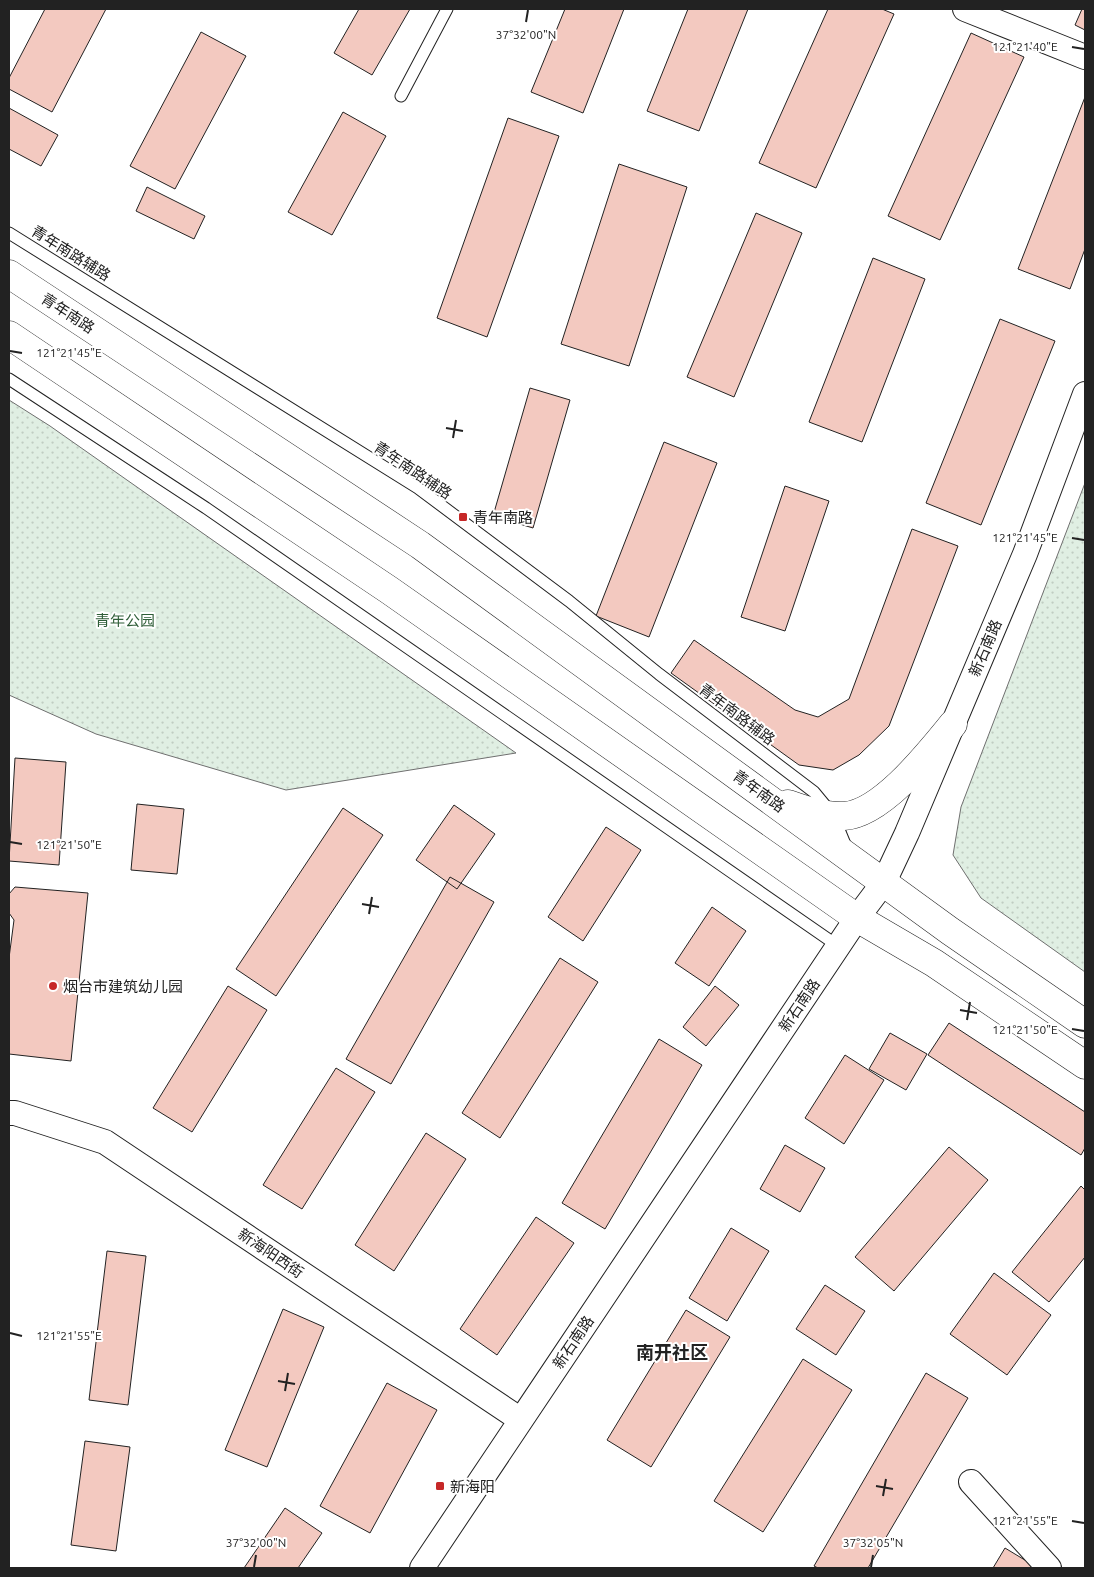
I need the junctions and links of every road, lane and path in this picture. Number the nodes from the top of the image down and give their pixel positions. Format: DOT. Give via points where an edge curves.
graph roads {
  1 [pos="447,9"];
  2 [pos="965,9"];
  3 [pos="1085,57"];
  4 [pos="401,96"];
  5 [pos="9,232"];
  6 [pos="9,274"];
  7 [pos="9,335"];
  8 [pos="9,380"];
  9 [pos="1085,394"];
  10 [pos="953,724"];
  11 [pos="767,797"];
  12 [pos="833,815"];
  13 [pos="850,857"];
  14 [pos="884,882"];
  15 [pos="857,918"];
  16 [pos="838,946"];
  17 [pos="1085,1024"];
  18 [pos="1085,1065"];
  19 [pos="9,1112"];
  20 [pos="521,1420"];
  21 [pos="971,1482"];
  22 [pos="422,1568"];
  23 [pos="1049,1568"];
  1 -- 4 [label="lane"];
  2 -- 3 [label="street"];
  5 -- 12 [label="lane, 青年南路辅路" via="418,488 814,792"];
  6 -- 11 [label="main road, 青年南路" via="420,545"];
  7 -- 15 [label="main road" via="389,590"];
  8 -- 16 [label="lane" via="206,508"];
  9 -- 10 [label="street, 新石南路" via="1025,554"];
  10 -- 12 [label="main road" via="886,796 856,813"];
  10 -- 14 [label="street, 新石南路"];
  11 -- 12 [label="main road"];
  11 -- 13 [label="main road, 青年南路"];
  12 -- 13 [label="lane, 青年南路辅路"];
  13 -- 14 [label="main road, 青年南路"];
  14 -- 15 [label="street, 新石南路"];
  14 -- 17 [label="main road, 青年南路"];
  15 -- 16 [label="street, 新石南路"];
  15 -- 18 [label="main road" via="934,963"];
  16 -- 20 [label="street, 新石南路"];
  19 -- 20 [label="street, 新海阳西街" via="105,1142"];
  20 -- 22 [label="street, 新石南路"];
  21 -- 23 [label="street"];
}
